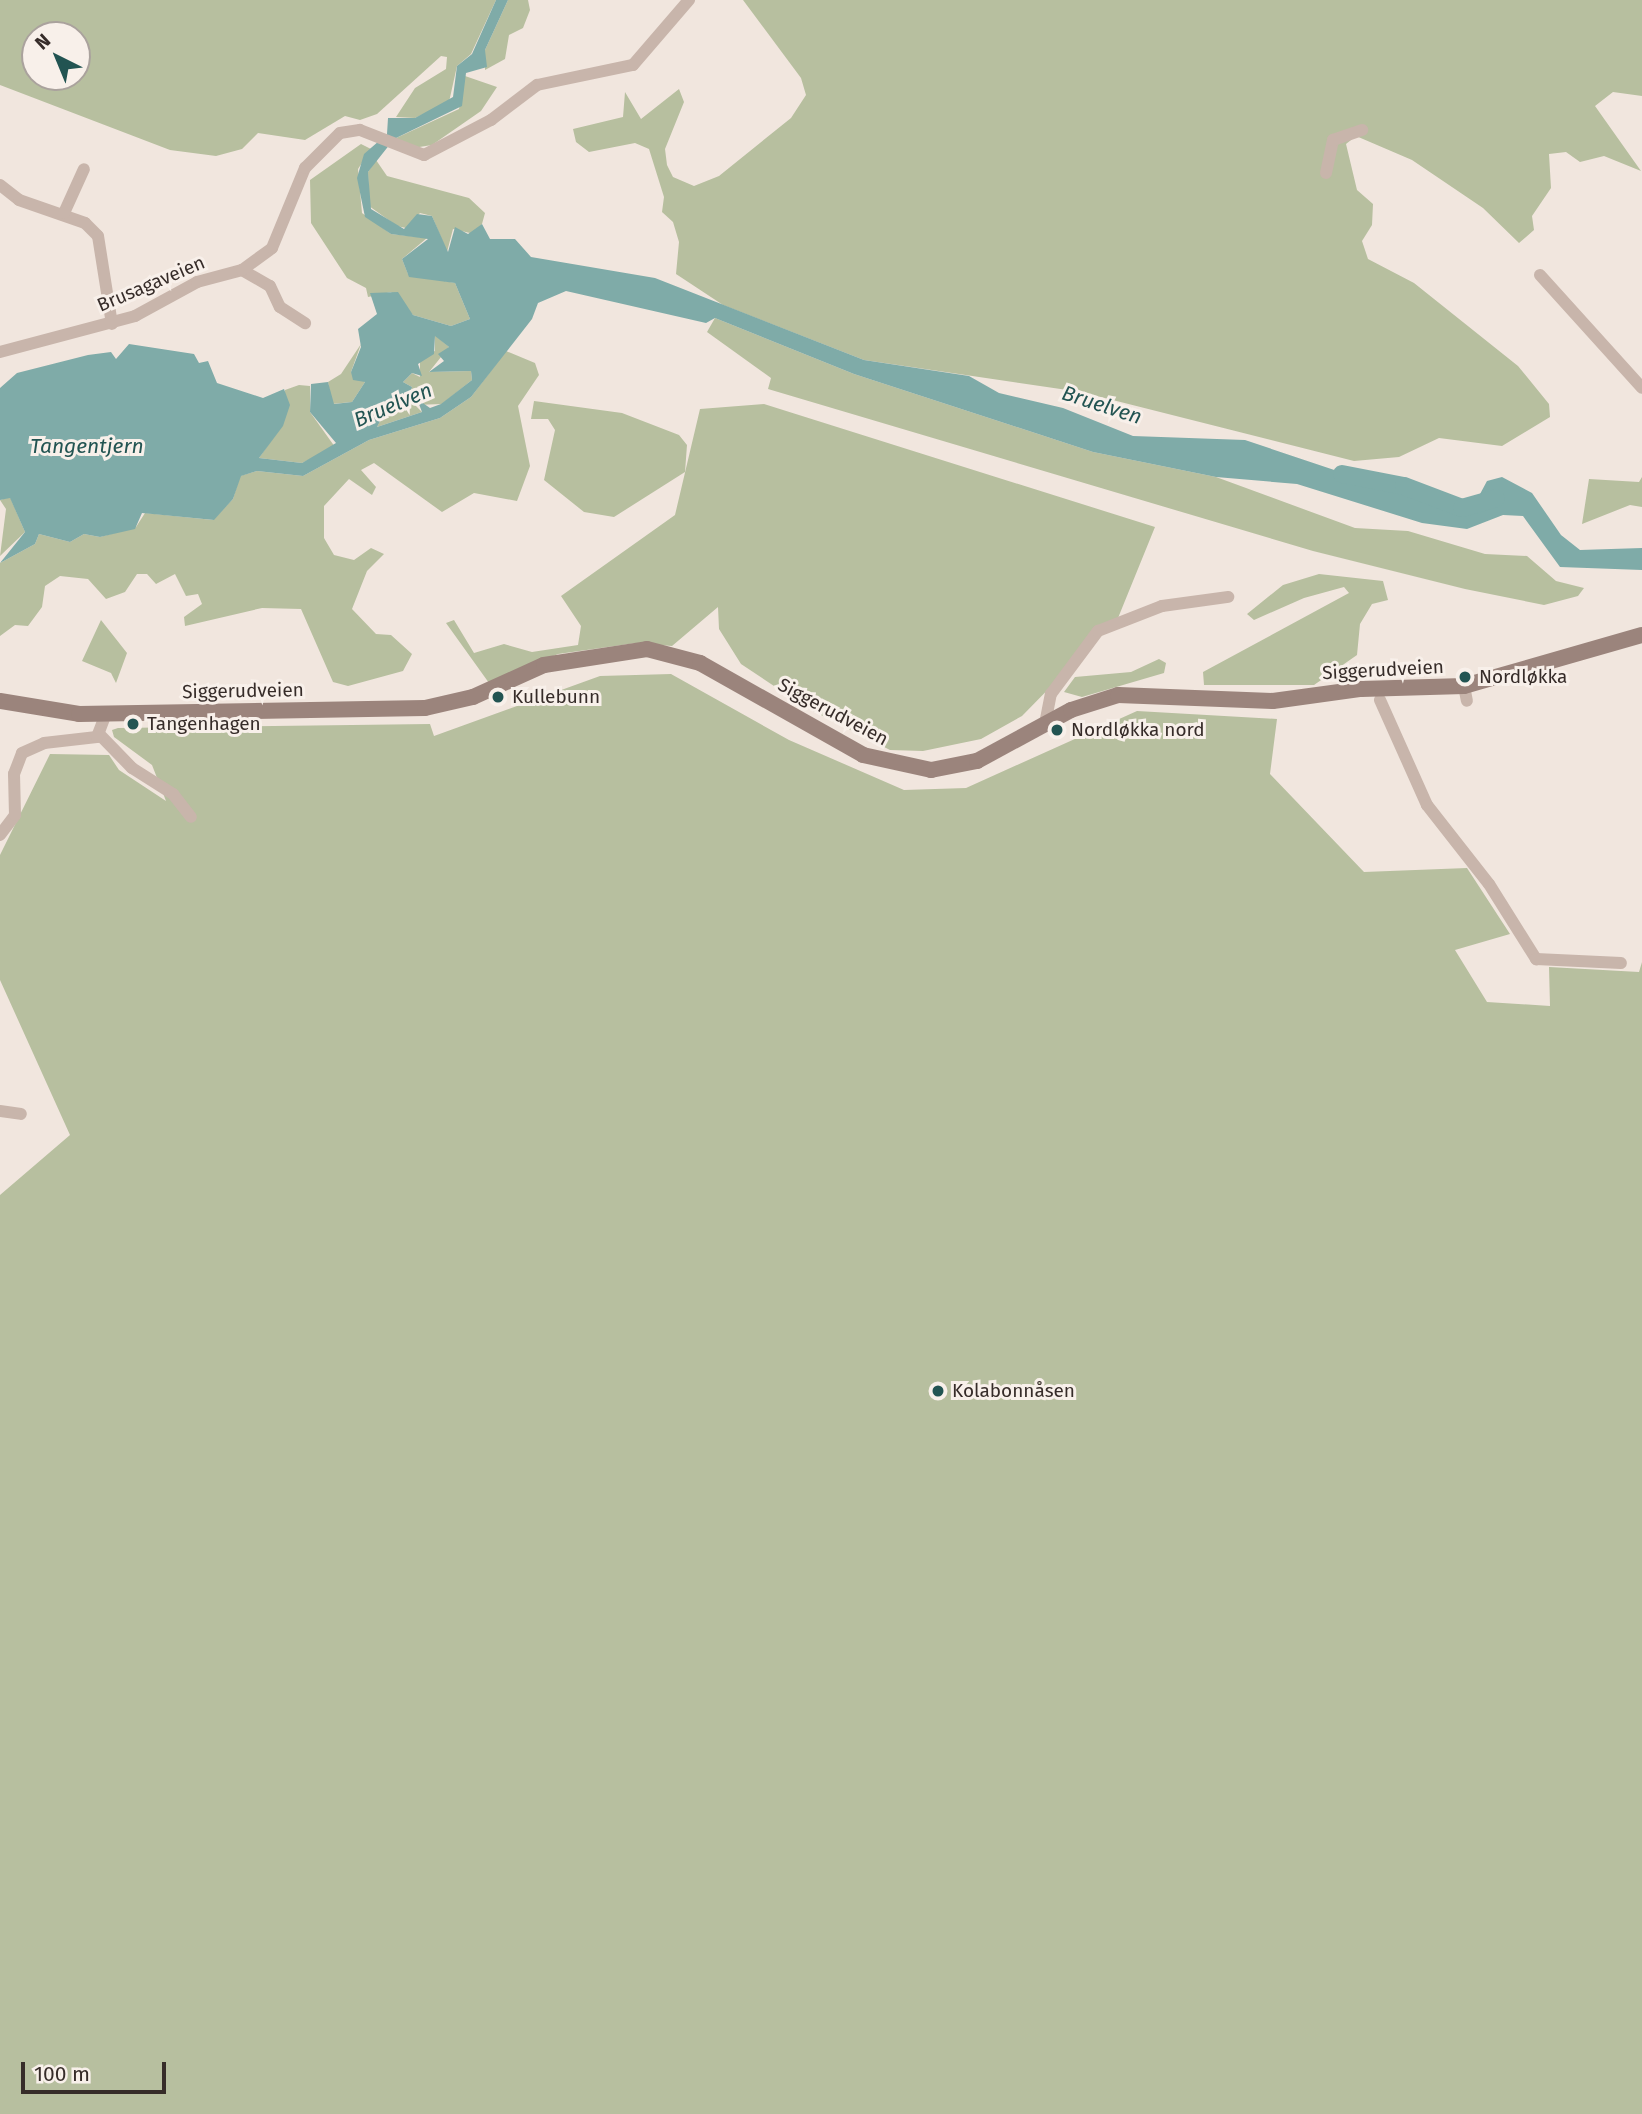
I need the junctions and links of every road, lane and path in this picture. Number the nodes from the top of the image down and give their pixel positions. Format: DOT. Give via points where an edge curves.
graph roads {
  1 [pos="689,0"];
  2 [pos="1362,130"];
  3 [pos="84,169"];
  4 [pos="1326,173"];
  5 [pos="0,185"];
  6 [pos="64,213"];
  7 [pos="242,270"];
  8 [pos="1540,275"];
  9 [pos="305,323"];
  10 [pos="112,324"];
  11 [pos="0,352"];
  12 [pos="1642,388"];
  13 [pos="1228,597"];
  14 [pos="1642,635"];
  15 [pos="1380,700"];
  16 [pos="0,701"];
  17 [pos="106,714"];
  18 [pos="1045,724"];
  19 [pos="100,735"];
  20 [pos="191,817"];
  21 [pos="0,835"];
  22 [pos="1621,963"];
  23 [pos="0,1111"];
  24 [pos="22,1114"];
  1 -- 7 [label="street, Brusagaveien" via="633,65 537,85 491,120 424,155 349,130 323,145 294,190 272,248"];
  2 -- 4 [label="street" via="1333,140"];
  3 -- 6 [label="street"];
  5 -- 6 [label="street" via="19,200"];
  6 -- 10 [label="street" via="98,236"];
  7 -- 9 [label="street" via="270,286 280,307"];
  7 -- 10 [label="street, Brusagaveien" via="197,282"];
  8 -- 12 [label="street"];
  10 -- 11 [label="street, Brusagaveien"];
  13 -- 18 [label="street" via="1162,606 1098,631 1051,694"];
  14 -- 18 [label="main road, Siggerudveien" via="1466,694 1348,690 1273,701 1138,692 1094,701"];
  15 -- 22 [label="street" via="1407,747 1427,805 1489,884 1536,959"];
  16 -- 17 [label="main road, Siggerudveien" via="50,712"];
  17 -- 18 [label="main road, Siggerudveien" via="425,708 467,699 544,664 647,649 700,663 853,750 901,767 966,765"];
  17 -- 19 [label="street"];
  19 -- 20 [label="street"];
  19 -- 21 [label="street" via="44,743 22,753 14,774 15,815"];
  23 -- 24 [label="street"];
}
